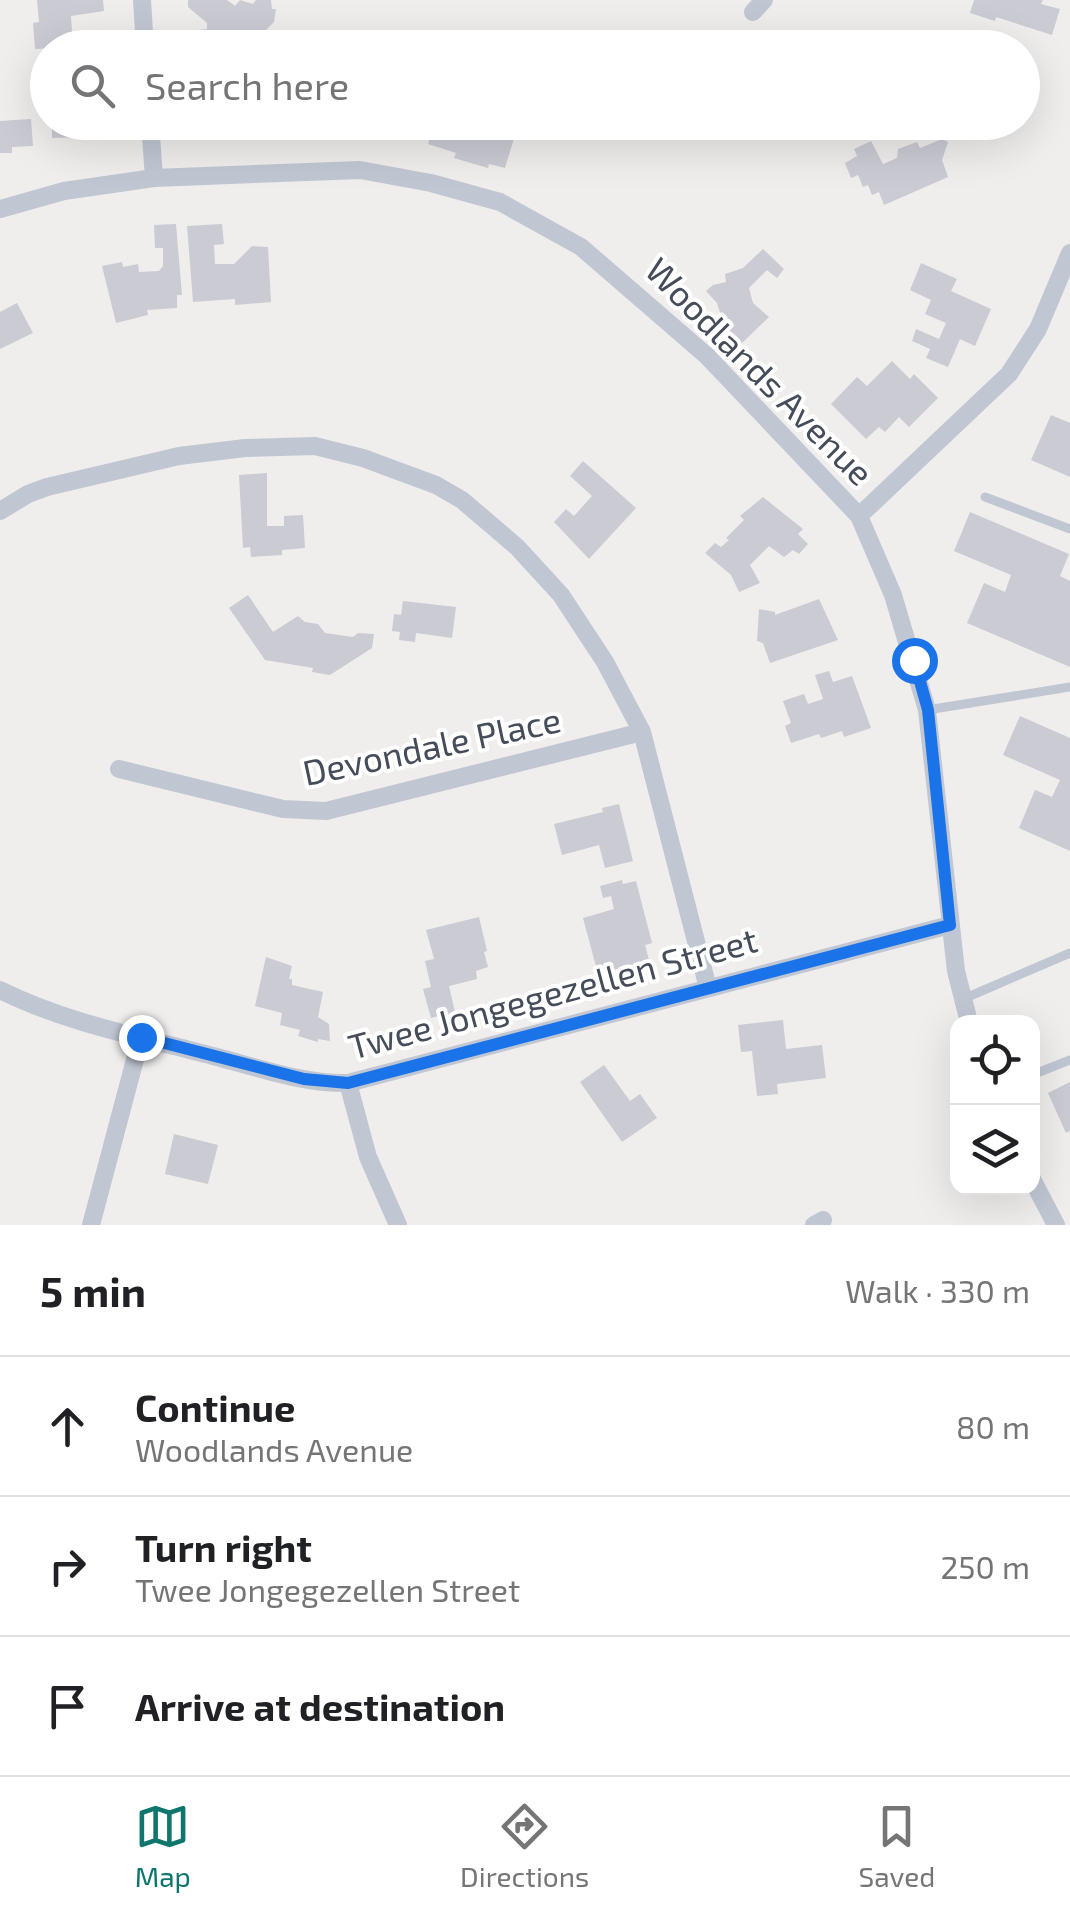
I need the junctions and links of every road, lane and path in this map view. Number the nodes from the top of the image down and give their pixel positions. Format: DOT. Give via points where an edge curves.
graph roads {
  1 [pos="142,0"];
  2 [pos="144,30"];
  3 [pos="151,140"];
  4 [pos="154,178"];
  5 [pos="0,209"];
  6 [pos="1070,253"];
  7 [pos="986,497"];
  8 [pos="0,512"];
  9 [pos="859,516"];
  10 [pos="1070,529"];
  11 [pos="1070,688"];
  12 [pos="928,710"];
  13 [pos="642,732"];
  14 [pos="119,768"];
  15 [pos="950,925"];
  16 [pos="1070,953"];
  17 [pos="708,988"];
  18 [pos="0,990"];
  19 [pos="963,998"];
  20 [pos="967,1015"];
  21 [pos="141,1037"];
  22 [pos="1070,1060"];
  23 [pos="1040,1072"];
  24 [pos="348,1083"];
  25 [pos="1040,1195"];
  26 [pos="91,1225"];
  27 [pos="398,1225"];
  28 [pos="1056,1225"];
  1 -- 2 [label="street"];
  3 -- 4 [label="street"];
  4 -- 5 [label="street, Woodlands Avenue" via="64,191"];
  4 -- 9 [label="street, Woodlands Avenue" via="360,170 500,202 581,247 694,344"];
  6 -- 9 [label="street" via="1038,329 1009,374"];
  7 -- 10 [label="lane"];
  8 -- 13 [label="street" via="47,487 179,456 315,446 362,458 436,485 517,547 561,595"];
  9 -- 12 [label="street, Woodlands Avenue" via="893,595"];
  11 -- 12 [label="lane"];
  12 -- 15 [label="street, Woodlands Avenue"];
  13 -- 14 [label="street, Devondale Place" via="326,811 282,810"];
  13 -- 17 [label="street"];
  15 -- 17 [label="street, Twee Jongegezellen Street"];
  15 -- 19 [label="street, Woodlands Avenue"];
  16 -- 19 [label="lane"];
  17 -- 24 [label="street, Twee Jongegezellen Street"];
  18 -- 21 [label="street, Twee Jongegezellen Street" via="34,1007"];
  19 -- 20 [label="street, Woodlands Avenue"];
  21 -- 24 [label="street, Twee Jongegezellen Street" via="304,1079"];
  21 -- 26 [label="street"];
  22 -- 23 [label="lane"];
  24 -- 27 [label="street" via="368,1157"];
  25 -- 28 [label="street"];
}
